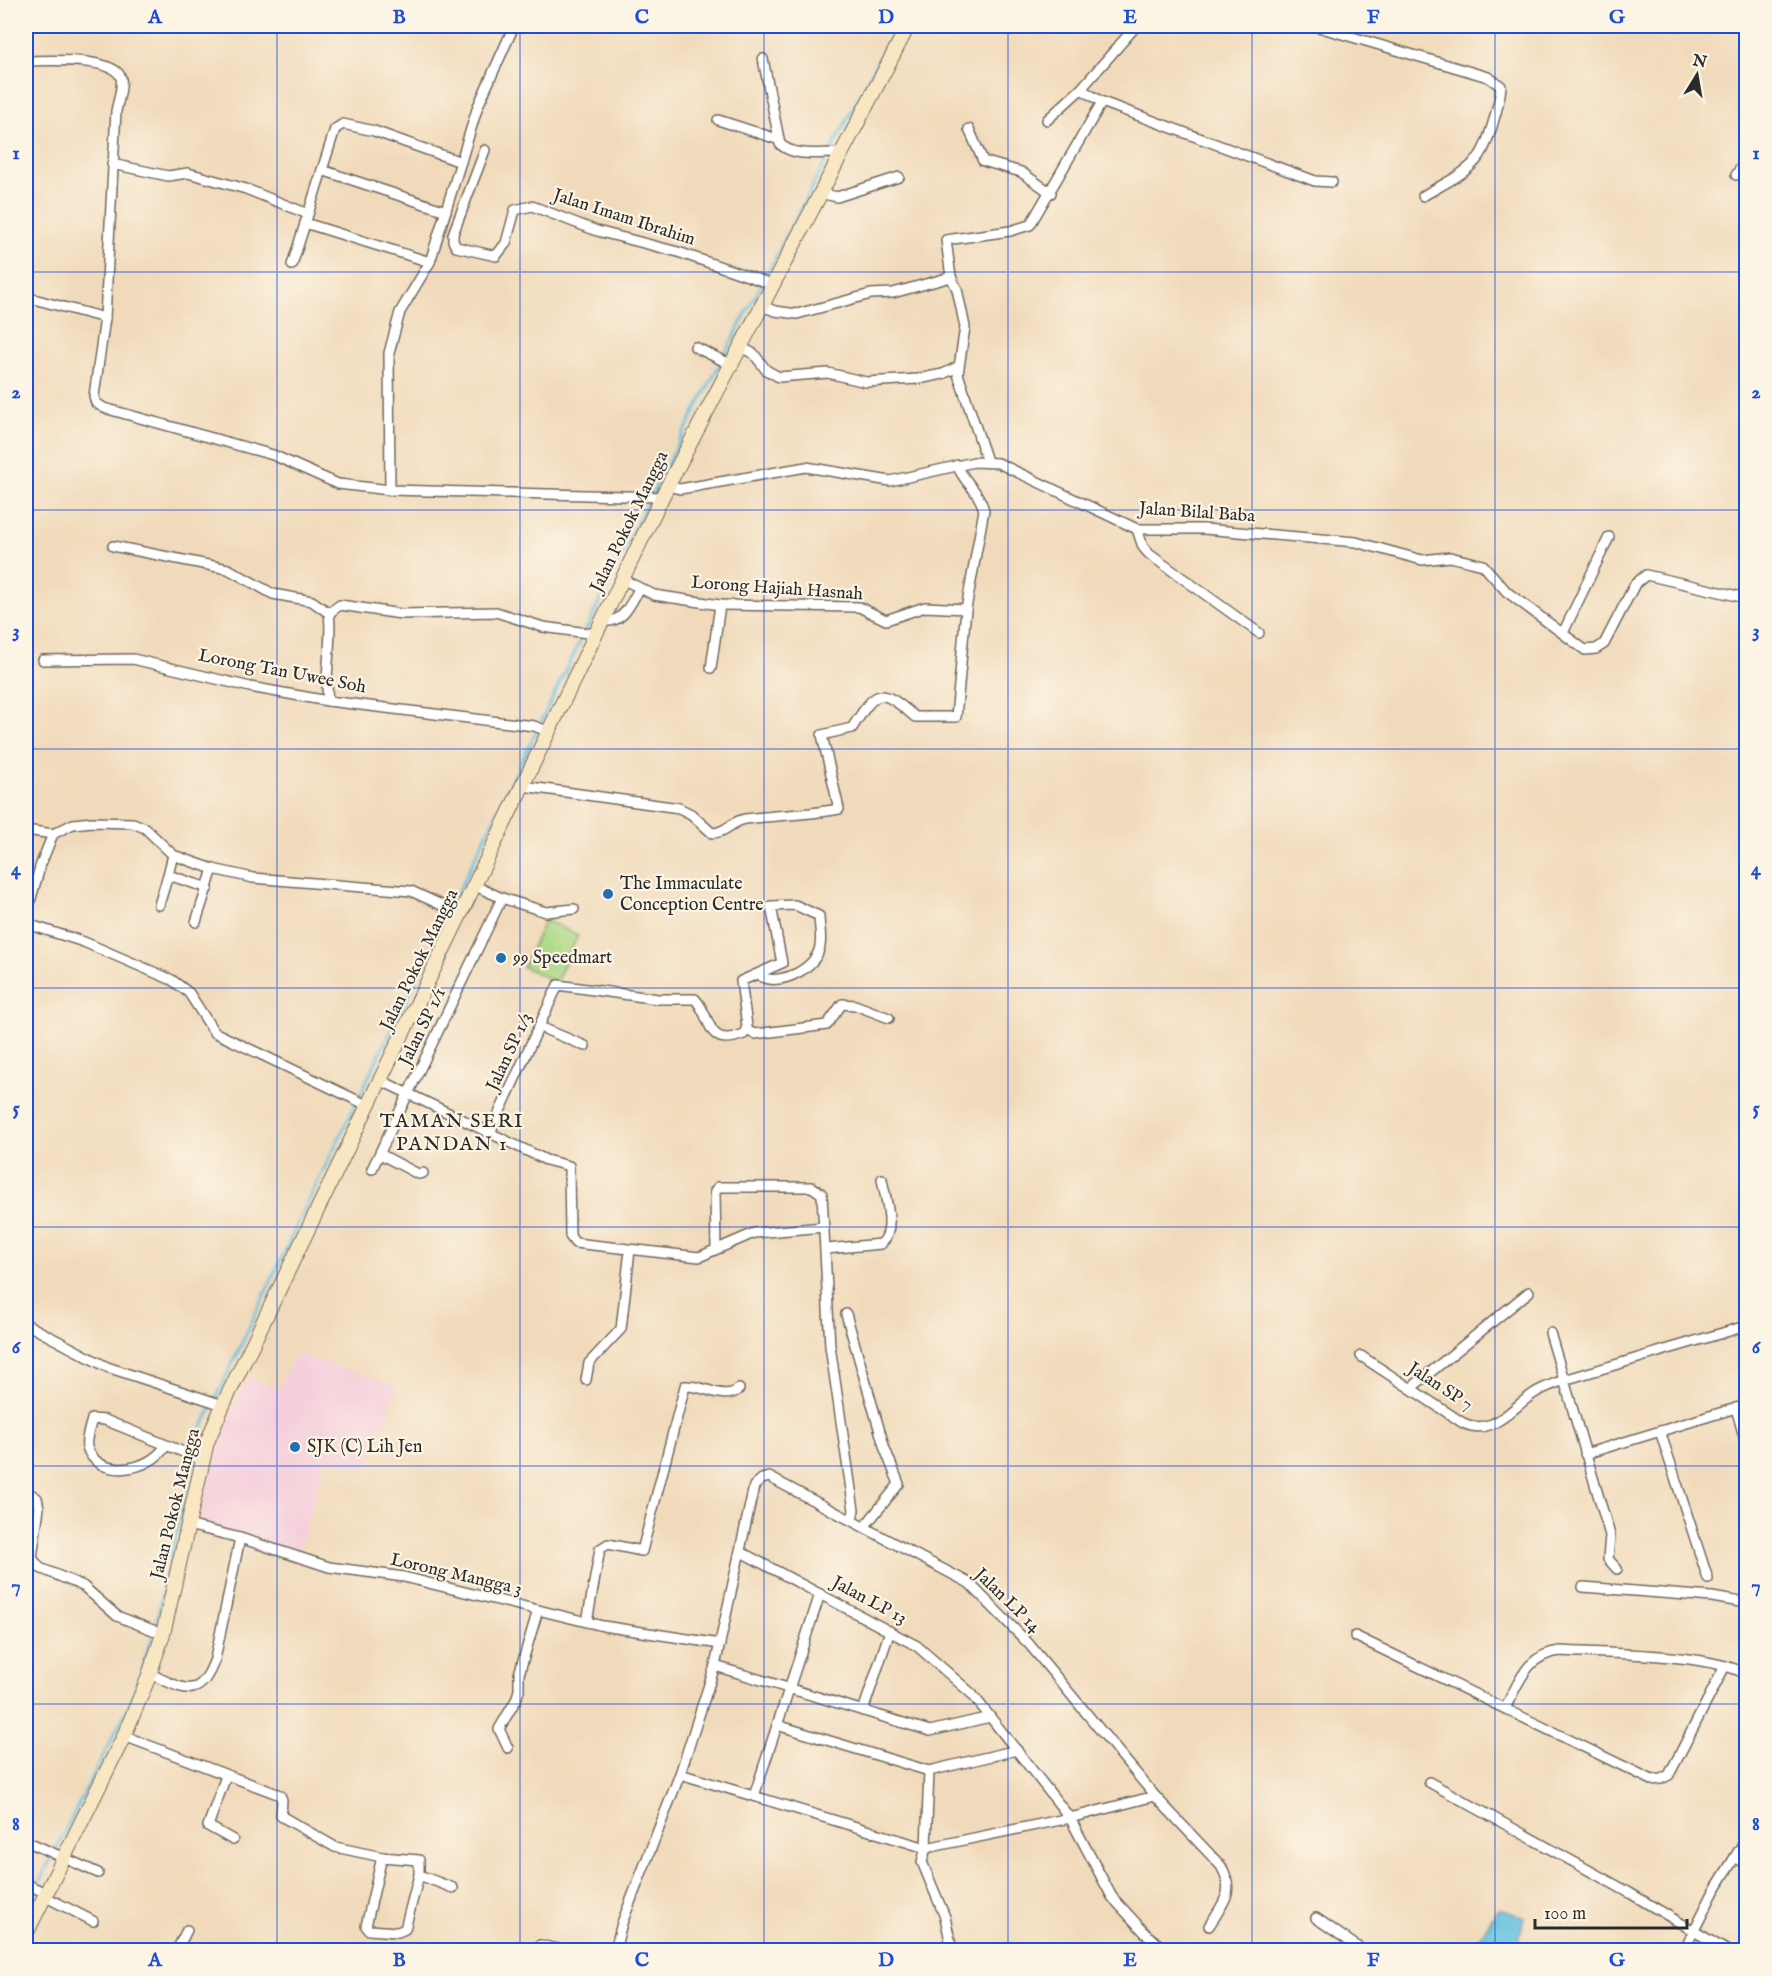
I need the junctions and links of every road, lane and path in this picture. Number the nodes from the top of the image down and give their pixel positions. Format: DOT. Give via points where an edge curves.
graph roads {
  1 [pos="514,26"];
  2 [pos="907,26"];
  3 [pos="1137,26"];
  4 [pos="1318,26"];
  5 [pos="763,59"];
  6 [pos="26,61"];
  7 [pos="1081,89"];
  8 [pos="1102,102"];
  9 [pos="718,120"];
  10 [pos="1047,120"];
  11 [pos="969,129"];
  12 [pos="777,139"];
  13 [pos="485,150"];
  14 [pos="839,153"];
  15 [pos="1746,160"];
  16 [pos="461,162"];
  17 [pos="112,164"];
  18 [pos="322,170"];
  19 [pos="1736,175"];
  20 [pos="899,177"];
  21 [pos="1332,182"];
  22 [pos="820,193"];
  23 [pos="1051,193"];
  24 [pos="1423,196"];
  25 [pos="446,211"];
  26 [pos="307,218"];
  27 [pos="430,262"];
  28 [pos="292,265"];
  29 [pos="951,277"];
  30 [pos="765,281"];
  31 [pos="26,297"];
  32 [pos="760,305"];
  33 [pos="105,318"];
  34 [pos="739,346"];
  35 [pos="695,347"];
  36 [pos="724,361"];
  37 [pos="957,367"];
  38 [pos="987,461"];
  39 [pos="957,465"];
  40 [pos="390,490"];
  41 [pos="661,493"];
  42 [pos="1137,529"];
  43 [pos="1609,537"];
  44 [pos="113,546"];
  45 [pos="622,579"];
  46 [pos="639,588"];
  47 [pos="1746,598"];
  48 [pos="720,605"];
  49 [pos="966,609"];
  50 [pos="329,613"];
  51 [pos="602,621"];
  52 [pos="588,633"];
  53 [pos="1259,633"];
  54 [pos="1563,633"];
  55 [pos="43,660"];
  56 [pos="711,668"];
  57 [pos="328,701"];
  58 [pos="547,731"];
  59 [pos="524,786"];
  60 [pos="26,830"];
  61 [pos="53,834"];
  62 [pos="173,855"];
  63 [pos="213,869"];
  64 [pos="168,875"];
  65 [pos="475,886"];
  66 [pos="208,888"];
  67 [pos="502,898"];
  68 [pos="159,905"];
  69 [pos="574,909"];
  70 [pos="458,913"];
  71 [pos="26,917"];
  72 [pos="196,922"];
  73 [pos="761,973"];
  74 [pos="889,1018"];
  75 [pos="540,1027"];
  76 [pos="746,1030"];
  77 [pos="585,1046"];
  78 [pos="382,1081"];
  79 [pos="409,1094"];
  80 [pos="362,1103"];
  81 [pos="490,1133"];
  82 [pos="380,1154"];
  83 [pos="372,1168"];
  84 [pos="423,1173"];
  85 [pos="882,1179"];
  86 [pos="824,1227"];
  87 [pos="717,1249"];
  88 [pos="826,1249"];
  89 [pos="630,1250"];
  90 [pos="1529,1292"];
  91 [pos="846,1314"];
  92 [pos="26,1324"];
  93 [pos="1746,1326"];
  94 [pos="1550,1333"];
  95 [pos="1361,1356"];
  96 [pos="586,1380"];
  97 [pos="1564,1380"];
  98 [pos="1411,1388"];
  99 [pos="739,1389"];
  100 [pos="220,1405"];
  101 [pos="1746,1405"];
  102 [pos="1736,1408"];
  103 [pos="1660,1431"];
  104 [pos="1746,1444"];
  105 [pos="166,1445"];
  106 [pos="1586,1454"];
  107 [pos="196,1457"];
  108 [pos="26,1491"];
  109 [pos="852,1519"];
  110 [pos="188,1526"];
  111 [pos="865,1526"];
  112 [pos="240,1539"];
  113 [pos="741,1552"];
  114 [pos="1617,1569"];
  115 [pos="1708,1579"];
  116 [pos="1583,1587"];
  117 [pos="820,1594"];
  118 [pos="1746,1604"];
  119 [pos="538,1610"];
  120 [pos="587,1622"];
  121 [pos="890,1631"];
  122 [pos="160,1633"];
  123 [pos="1355,1636"];
  124 [pos="720,1644"];
  125 [pos="715,1666"];
  126 [pos="1725,1666"];
  127 [pos="150,1674"];
  128 [pos="1746,1674"];
  129 [pos="789,1689"];
  130 [pos="1505,1708"];
  131 [pos="863,1711"];
  132 [pos="990,1717"];
  133 [pos="777,1725"];
  134 [pos="124,1736"];
  135 [pos="508,1748"];
  136 [pos="1017,1750"];
  137 [pos="929,1771"];
  138 [pos="680,1774"];
  139 [pos="226,1776"];
  140 [pos="1429,1782"];
  141 [pos="754,1796"];
  142 [pos="1155,1796"];
  143 [pos="1070,1818"];
  144 [pos="1746,1839"];
  145 [pos="233,1840"];
  146 [pos="26,1841"];
  147 [pos="926,1848"];
  148 [pos="61,1856"];
  149 [pos="382,1857"];
  150 [pos="1735,1857"];
  151 [pos="1746,1864"];
  152 [pos="98,1873"];
  153 [pos="419,1875"];
  154 [pos="453,1888"];
  155 [pos="37,1890"];
  156 [pos="1316,1918"];
  157 [pos="93,1921"];
  158 [pos="1209,1926"];
  159 [pos="187,1930"];
  160 [pos="1694,1931"];
  161 [pos="26,1935"];
  162 [pos="540,1945"];
  163 [pos="177,1950"];
  164 [pos="563,1950"];
  165 [pos="615,1950"];
  166 [pos="952,1950"];
  167 [pos="1166,1950"];
  168 [pos="1362,1950"];
  169 [pos="1684,1950"];
  170 [pos="1726,1950"];
  1 -- 16 [label="street" via="478,106"];
  2 -- 14 [label="main road, Jalan Pokok Mangga"];
  3 -- 7 [label="street"];
  4 -- 24 [label="street" via="1488,77 1501,86 1480,156"];
  5 -- 12 [label="street"];
  6 -- 17 [label="street, Jalan Bilal Baba" via="88,62 109,66 120,75"];
  7 -- 8 [label="street"];
  7 -- 10 [label="street"];
  8 -- 21 [label="street" via="1315,181"];
  8 -- 23 [label="street"];
  9 -- 12 [label="street"];
  11 -- 23 [label="street" via="983,161 1021,172"];
  12 -- 14 [label="street" via="786,150"];
  13 -- 30 [label="street, Jalan Imam Ibrahim" via="453,234 456,247 496,256 506,243 515,210 532,206 597,231"];
  14 -- 22 [label="main road, Jalan Pokok Mangga"];
  15 -- 19 [label="street"];
  16 -- 18 [label="street" via="343,124 335,129"];
  16 -- 25 [label="street"];
  17 -- 26 [label="street" via="168,176 188,173 246,189"];
  17 -- 33 [label="street, Jalan Bilal Baba"];
  18 -- 25 [label="street"];
  18 -- 26 [label="street"];
  20 -- 22 [label="street" via="837,197"];
  22 -- 30 [label="main road, Jalan Pokok Mangga"];
  23 -- 29 [label="street" via="1037,217 1024,228 946,240"];
  25 -- 27 [label="street"];
  26 -- 27 [label="street"];
  26 -- 28 [label="street"];
  27 -- 40 [label="street" via="400,312 389,353"];
  29 -- 32 [label="street" via="797,314"];
  29 -- 37 [label="street" via="965,327"];
  30 -- 32 [label="main road, Jalan Pokok Mangga"];
  31 -- 33 [label="street"];
  32 -- 34 [label="main road, Jalan Pokok Mangga"];
  33 -- 40 [label="street, Jalan Bilal Baba" via="94,396 104,408 273,455 338,484"];
  34 -- 36 [label="main road, Jalan Pokok Mangga"];
  34 -- 37 [label="street" via="779,377 828,373 876,382 943,374"];
  35 -- 36 [label="street"];
  36 -- 41 [label="main road, Jalan Pokok Mangga"];
  37 -- 38 [label="street"];
  38 -- 39 [label="street, Jalan Bilal Baba"];
  38 -- 42 [label="street, Jalan Bilal Baba" via="1008,466"];
  39 -- 41 [label="street, Jalan Bilal Baba" via="890,481 806,466"];
  39 -- 49 [label="street" via="980,495 984,510"];
  40 -- 41 [label="street, Jalan Bilal Baba" via="640,497"];
  41 -- 45 [label="main road, Jalan Pokok Mangga"];
  42 -- 53 [label="street" via="1149,554"];
  42 -- 54 [label="street, Jalan Bilal Baba" via="1356,542 1422,560 1450,557 1483,565 1507,592"];
  43 -- 54 [label="street"];
  44 -- 50 [label="street" via="228,568 273,594 312,601"];
  45 -- 46 [label="street, Lorong Hajiah Hasnah"];
  45 -- 51 [label="main road, Jalan Pokok Mangga"];
  46 -- 48 [label="street, Lorong Hajiah Hasnah" via="654,595"];
  46 -- 51 [label="street" via="619,619"];
  47 -- 54 [label="street, Jalan Bilal Baba" via="1646,575 1635,584 1604,644 1585,650"];
  48 -- 49 [label="street, Lorong Hajiah Hasnah" via="860,608 886,620 925,607"];
  48 -- 56 [label="street"];
  49 -- 59 [label="street" via="957,717 915,717 893,698 883,695 869,702 852,728 822,735 839,809 803,816 742,819 724,831 712,833 679,808"];
  50 -- 52 [label="street" via="340,605 414,613 496,612 543,627"];
  50 -- 57 [label="street"];
  51 -- 52 [label="main road, Jalan Pokok Mangga"];
  52 -- 58 [label="main road, Jalan Pokok Mangga"];
  55 -- 57 [label="street, Lorong Tan Uwee Soh" via="134,659"];
  57 -- 58 [label="street, Lorong Tan Uwee Soh" via="534,726"];
  58 -- 59 [label="main road, Jalan Pokok Mangga"];
  59 -- 65 [label="main road, Jalan Pokok Mangga"];
  60 -- 61 [label="street"];
  61 -- 62 [label="street" via="73,824 121,821 145,828"];
  61 -- 71 [label="street"];
  62 -- 63 [label="street"];
  62 -- 64 [label="street"];
  63 -- 66 [label="street"];
  63 -- 70 [label="street" via="252,878 411,891"];
  64 -- 66 [label="street"];
  64 -- 68 [label="street"];
  65 -- 67 [label="street"];
  65 -- 70 [label="main road, Jalan Pokok Mangga"];
  66 -- 72 [label="street"];
  67 -- 69 [label="street" via="546,912"];
  67 -- 79 [label="street, Jalan SP 1/1"];
  70 -- 78 [label="main road, Jalan Pokok Mangga"];
  71 -- 80 [label="street" via="27,924 84,942 172,980 189,993 214,1032"];
  73 -- 73 [label="street" via="782,963 771,906 795,905 819,916 820,946 805,968 781,979 770,980"];
  73 -- 76 [label="street" via="741,981"];
  74 -- 76 [label="street" via="842,1004 827,1025 789,1032 755,1034"];
  75 -- 76 [label="street, Jalan SP 1/3" via="558,985 658,999 687,997 701,1005 709,1028 718,1036 736,1037"];
  75 -- 77 [label="street"];
  75 -- 81 [label="street, Jalan SP 1/3"];
  78 -- 79 [label="street"];
  78 -- 80 [label="main road, Jalan Pokok Mangga"];
  79 -- 81 [label="street"];
  79 -- 82 [label="street, Jalan SP 1/1"];
  80 -- 100 [label="main road, Jalan Pokok Mangga"];
  81 -- 89 [label="street" via="546,1160 569,1166 572,1240"];
  82 -- 83 [label="street, Jalan SP 1/1"];
  82 -- 84 [label="street"];
  85 -- 88 [label="street" via="889,1225 886,1239 881,1244"];
  86 -- 87 [label="street" via="754,1233"];
  86 -- 87 [label="street" via="822,1194 812,1187 722,1186 715,1191"];
  86 -- 88 [label="street"];
  87 -- 89 [label="street" via="699,1257"];
  88 -- 109 [label="street" via="830,1346 854,1510"];
  89 -- 96 [label="street" via="621,1329 589,1363"];
  90 -- 98 [label="street"];
  91 -- 111 [label="street" via="899,1484"];
  92 -- 100 [label="street" via="107,1366"];
  93 -- 97 [label="street, Jalan SP 7"];
  94 -- 97 [label="street"];
  95 -- 98 [label="street, Jalan SP 7"];
  97 -- 98 [label="street, Jalan SP 7" via="1540,1390 1497,1422 1481,1428 1463,1423"];
  97 -- 106 [label="street"];
  99 -- 120 [label="street" via="726,1394 685,1386 642,1551 608,1544 600,1549"];
  100 -- 107 [label="main road, Jalan Pokok Mangga"];
  101 -- 102 [label="street"];
  102 -- 103 [label="street"];
  102 -- 104 [label="street"];
  103 -- 106 [label="street"];
  103 -- 115 [label="street"];
  105 -- 105 [label="street" via="98,1418 92,1419 87,1441 96,1459 110,1468 140,1467 152,1462"];
  105 -- 107 [label="street"];
  106 -- 114 [label="street" via="1610,1535 1608,1559"];
  107 -- 110 [label="main road, Jalan Pokok Mangga"];
  108 -- 122 [label="street" via="37,1498 39,1508 33,1558 40,1568 83,1586 117,1616"];
  109 -- 111 [label="street, Jalan LP 14"];
  109 -- 113 [label="street, Jalan LP 14" via="769,1477 756,1483"];
  110 -- 112 [label="street, Lorong Mangga 3"];
  110 -- 122 [label="main road, Jalan Pokok Mangga"];
  111 -- 142 [label="street, Jalan LP 14" via="969,1583 1029,1644"];
  112 -- 119 [label="street, Lorong Mangga 3" via="329,1567 404,1577"];
  112 -- 127 [label="street" via="208,1677 199,1686 185,1689"];
  113 -- 117 [label="street, Jalan LP 13"];
  113 -- 124 [label="street"];
  116 -- 118 [label="street" via="1712,1597"];
  117 -- 121 [label="street, Jalan LP 13"];
  117 -- 129 [label="street"];
  119 -- 120 [label="street, Lorong Mangga 3"];
  119 -- 135 [label="street" via="519,1674 516,1700 499,1729"];
  120 -- 124 [label="street, Lorong Mangga 3"];
  121 -- 131 [label="street"];
  121 -- 132 [label="street, Jalan LP 13" via="917,1646 972,1694"];
  122 -- 127 [label="main road, Jalan Pokok Mangga"];
  123 -- 130 [label="street"];
  124 -- 125 [label="street"];
  125 -- 129 [label="street"];
  125 -- 138 [label="street"];
  126 -- 128 [label="street"];
  126 -- 130 [label="street" via="1663,1658 1545,1652 1528,1667"];
  126 -- 130 [label="street" via="1669,1775 1661,1779 1643,1778"];
  127 -- 134 [label="main road, Jalan Pokok Mangga"];
  129 -- 131 [label="street"];
  129 -- 133 [label="street"];
  131 -- 132 [label="street" via="930,1731"];
  132 -- 136 [label="street, Jalan LP 13"];
  133 -- 137 [label="street"];
  133 -- 141 [label="street"];
  134 -- 139 [label="street"];
  134 -- 148 [label="main road, Jalan Pokok Mangga"];
  136 -- 137 [label="street"];
  136 -- 143 [label="street, Jalan LP 13"];
  137 -- 147 [label="street"];
  138 -- 141 [label="street"];
  138 -- 165 [label="street"];
  139 -- 145 [label="street" via="208,1826"];
  139 -- 149 [label="street" via="280,1796 281,1816 335,1847"];
  140 -- 160 [label="street"];
  141 -- 147 [label="street"];
  142 -- 143 [label="street"];
  142 -- 158 [label="street, Jalan LP 14" via="1227,1877 1229,1893"];
  143 -- 147 [label="street"];
  143 -- 167 [label="street, Jalan LP 13" via="1112,1897"];
  144 -- 150 [label="street"];
  146 -- 148 [label="street"];
  147 -- 166 [label="street" via="922,1862 945,1917"];
  148 -- 152 [label="street"];
  148 -- 155 [label="main road, Jalan Pokok Mangga"];
  149 -- 153 [label="street" via="419,1860"];
  149 -- 153 [label="street" via="366,1926 373,1932 405,1929"];
  150 -- 151 [label="street"];
  150 -- 160 [label="street"];
  153 -- 154 [label="street"];
  155 -- 157 [label="street"];
  155 -- 161 [label="main road, Jalan Pokok Mangga"];
  156 -- 168 [label="street"];
  159 -- 163 [label="street"];
  160 -- 169 [label="street"];
  160 -- 170 [label="street"];
  162 -- 164 [label="street"];
}
